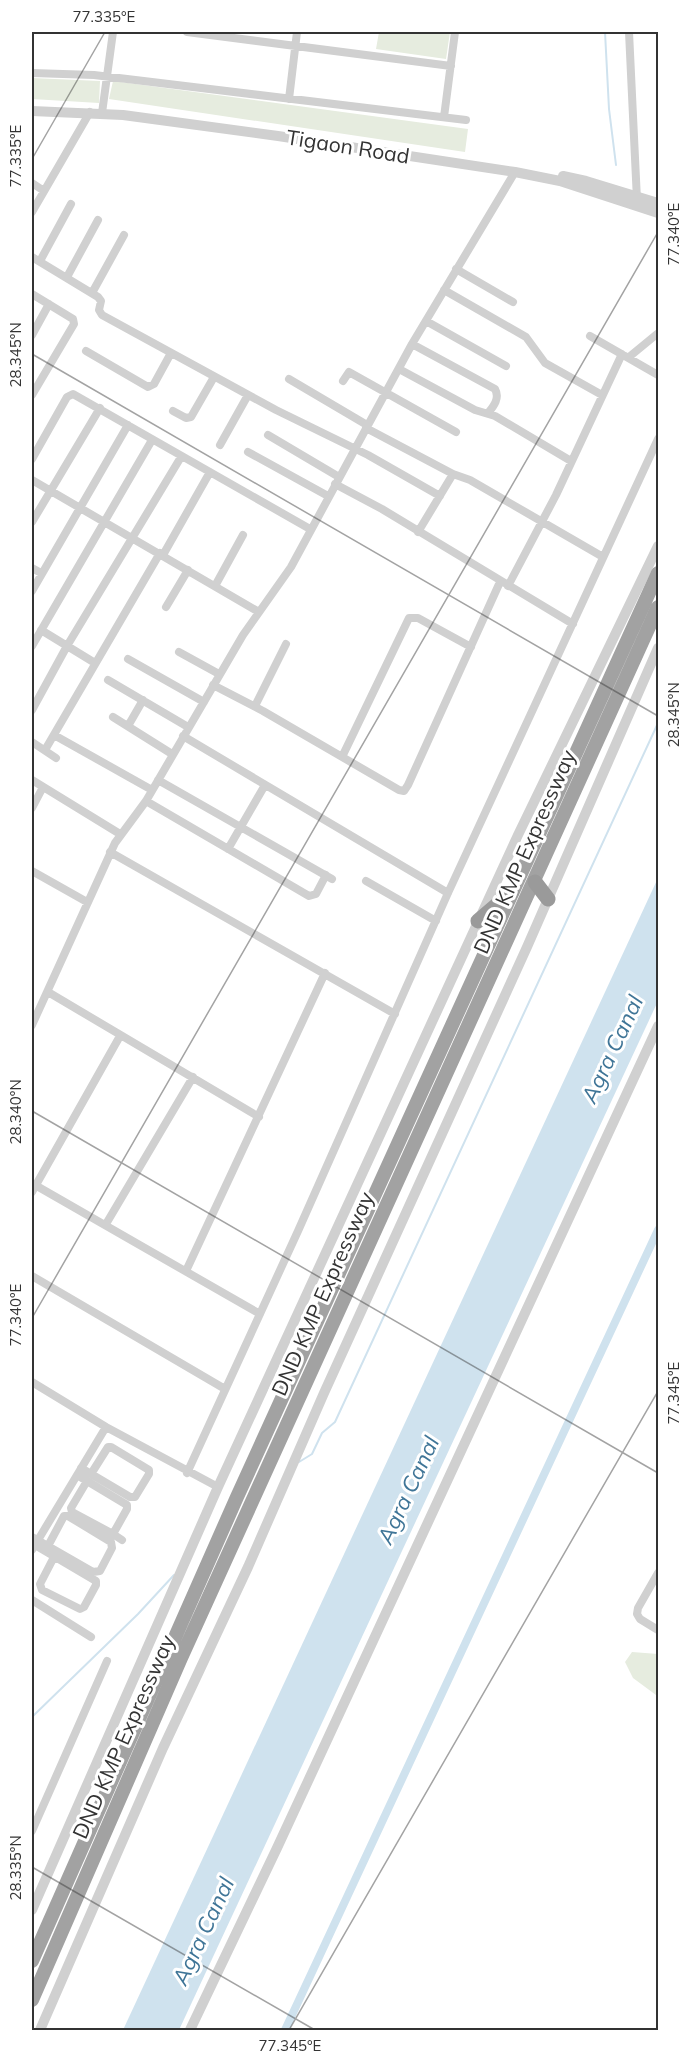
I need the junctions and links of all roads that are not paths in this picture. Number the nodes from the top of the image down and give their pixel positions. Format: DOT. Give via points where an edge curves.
graph roads {
  1 [pos="113,32"];
  2 [pos="187,32"];
  3 [pos="297,32"];
  4 [pos="455,32"];
  5 [pos="629,32"];
  6 [pos="295,46"];
  7 [pos="451,66"];
  8 [pos="32,73"];
  9 [pos="108,77"];
  10 [pos="289,99"];
  11 [pos="32,104"];
  12 [pos="103,110"];
  13 [pos="32,111"];
  14 [pos="90,112"];
  15 [pos="444,117"];
  16 [pos="466,120"];
  17 [pos="515,172"];
  18 [pos="32,183"];
  19 [pos="44,190"];
  20 [pos="637,201"];
  21 [pos="658,203"];
  22 [pos="71,204"];
  23 [pos="32,212"];
  24 [pos="658,213"];
  25 [pos="98,220"];
  26 [pos="124,235"];
  27 [pos="32,257"];
  28 [pos="40,261"];
  29 [pos="456,269"];
  30 [pos="67,277"];
  31 [pos="444,290"];
  32 [pos="92,293"];
  33 [pos="32,294"];
  34 [pos="513,302"];
  35 [pos="49,304"];
  36 [pos="426,321"];
  37 [pos="657,334"];
  38 [pos="32,335"];
  39 [pos="590,336"];
  40 [pos="412,344"];
  41 [pos="86,351"];
  42 [pos="171,353"];
  43 [pos="626,355"];
  44 [pos="506,366"];
  45 [pos="399,369"];
  46 [pos="658,375"];
  47 [pos="214,377"];
  48 [pos="289,379"];
  49 [pos="343,381"];
  50 [pos="32,393"];
  51 [pos="385,394"];
  52 [pos="248,395"];
  53 [pos="602,395"];
  54 [pos="100,408"];
  55 [pos="173,411"];
  56 [pos="488,413"];
  57 [pos="128,425"];
  58 [pos="367,426"];
  59 [pos="456,432"];
  60 [pos="268,435"];
  61 [pos="658,439"];
  62 [pos="152,440"];
  63 [pos="220,445"];
  64 [pos="355,448"];
  65 [pos="248,452"];
  66 [pos="181,457"];
  67 [pos="32,459"];
  68 [pos="571,461"];
  69 [pos="210,472"];
  70 [pos="453,474"];
  71 [pos="32,480"];
  72 [pos="337,481"];
  73 [pos="50,491"];
  74 [pos="328,496"];
  75 [pos="440,496"];
  76 [pos="80,508"];
  77 [pos="32,522"];
  78 [pos="105,522"];
  79 [pos="542,522"];
  80 [pos="310,529"];
  81 [pos="418,532"];
  82 [pos="243,535"];
  83 [pos="133,538"];
  84 [pos="658,546"];
  85 [pos="161,554"];
  86 [pos="603,557"];
  87 [pos="32,568"];
  88 [pos="188,570"];
  89 [pos="42,573"];
  90 [pos="658,573"];
  91 [pos="504,584"];
  92 [pos="215,586"];
  93 [pos="32,591"];
  94 [pos="166,606"];
  95 [pos="658,607"];
  96 [pos="259,612"];
  97 [pos="573,624"];
  98 [pos="41,630"];
  99 [pos="286,644"];
  100 [pos="32,646"];
  101 [pos="68,646"];
  102 [pos="471,647"];
  103 [pos="658,648"];
  104 [pos="179,652"];
  105 [pos="129,659"];
  106 [pos="95,663"];
  107 [pos="219,674"];
  108 [pos="108,680"];
  109 [pos="213,685"];
  110 [pos="143,700"];
  111 [pos="204,702"];
  112 [pos="255,706"];
  113 [pos="32,710"];
  114 [pos="113,717"];
  115 [pos="128,726"];
  116 [pos="188,727"];
  117 [pos="54,735"];
  118 [pos="183,736"];
  119 [pos="32,742"];
  120 [pos="45,750"];
  121 [pos="172,754"];
  122 [pos="342,757"];
  123 [pos="56,758"];
  124 [pos="32,780"];
  125 [pos="158,780"];
  126 [pos="265,785"];
  127 [pos="43,787"];
  128 [pos="152,790"];
  129 [pos="146,801"];
  130 [pos="32,808"];
  131 [pos="241,827"];
  132 [pos="120,834"];
  133 [pos="228,849"];
  134 [pos="110,852"];
  135 [pos="32,871"];
  136 [pos="366,881"];
  137 [pos="535,882"];
  138 [pos="512,892"];
  139 [pos="448,893"];
  140 [pos="548,899"];
  141 [pos="87,902"];
  142 [pos="436,921"];
  143 [pos="478,921"];
  144 [pos="325,973"];
  145 [pos="48,992"];
  146 [pos="395,1014"];
  147 [pos="32,1025"];
  148 [pos="658,1026"];
  149 [pos="120,1036"];
  150 [pos="193,1077"];
  151 [pos="259,1117"];
  152 [pos="33,1188"];
  153 [pos="106,1224"];
  154 [pos="186,1271"];
  155 [pos="32,1276"];
  156 [pos="260,1314"];
  157 [pos="32,1382"];
  158 [pos="225,1389"];
  159 [pos="106,1427"];
  160 [pos="79,1472"];
  161 [pos="187,1473"];
  162 [pos="89,1478"];
  163 [pos="218,1487"];
  164 [pos="113,1534"];
  165 [pos="122,1540"];
  166 [pos="34,1543"];
  167 [pos="48,1546"];
  168 [pos="54,1557"];
  169 [pos="658,1573"];
  170 [pos="32,1600"];
  171 [pos="658,1630"];
  172 [pos="91,1637"];
  173 [pos="107,1661"];
  174 [pos="32,1831"];
  175 [pos="32,1910"];
  176 [pos="32,1961"];
  177 [pos="32,2000"];
  178 [pos="40,2031"];
  179 [pos="190,2031"];
  1 -- 9 [label="street"];
  2 -- 6 [label="street"];
  3 -- 6 [label="street"];
  4 -- 7 [label="street"];
  5 -- 20 [label="street"];
  6 -- 7 [label="street"];
  6 -- 10 [label="street"];
  7 -- 15 [label="street"];
  8 -- 9 [label="street"];
  9 -- 10 [label="street"];
  9 -- 12 [label="street"];
  10 -- 15 [label="street"];
  11 -- 12 [label="street"];
  12 -- 14 [label="street, Tigaon Road"];
  12 -- 17 [label="street, Tigaon Road"];
  12 -- 20 [label="street" via="290,132 524,168 586,181"];
  13 -- 14 [label="street, Tigaon Road"];
  14 -- 19 [label="street"];
  15 -- 16 [label="street"];
  17 -- 20 [label="street, Tigaon Road"];
  17 -- 29 [label="street"];
  18 -- 19 [label="street"];
  19 -- 23 [label="street"];
  20 -- 21 [label="street"];
  20 -- 24 [label="street, Tigaon Road"];
  22 -- 28 [label="street"];
  25 -- 30 [label="street"];
  26 -- 32 [label="street"];
  27 -- 28 [label="street"];
  28 -- 30 [label="street"];
  29 -- 31 [label="street"];
  29 -- 34 [label="street"];
  30 -- 32 [label="street"];
  31 -- 36 [label="street"];
  31 -- 53 [label="street" via="526,337 545,363"];
  32 -- 42 [label="street" via="100,299 102,315"];
  33 -- 35 [label="street"];
  35 -- 38 [label="street"];
  35 -- 50 [label="street" via="74,324"];
  36 -- 40 [label="street"];
  36 -- 44 [label="street"];
  37 -- 43 [label="street"];
  39 -- 43 [label="street"];
  40 -- 45 [label="street"];
  40 -- 56 [label="street" via="495,389 495,406"];
  41 -- 42 [label="street" via="148,387 154,384"];
  42 -- 47 [label="street"];
  43 -- 46 [label="street"];
  43 -- 53 [label="street"];
  45 -- 51 [label="street"];
  45 -- 56 [label="street"];
  47 -- 52 [label="street"];
  47 -- 55 [label="street" via="191,417"];
  48 -- 58 [label="street"];
  49 -- 51 [label="street" via="350,372"];
  51 -- 58 [label="street"];
  51 -- 59 [label="street"];
  52 -- 63 [label="street"];
  52 -- 64 [label="street"];
  53 -- 68 [label="street"];
  54 -- 57 [label="street"];
  54 -- 67 [label="street" via="70,394"];
  54 -- 73 [label="street"];
  56 -- 68 [label="street"];
  57 -- 62 [label="street"];
  57 -- 76 [label="street"];
  58 -- 64 [label="street"];
  58 -- 70 [label="street"];
  60 -- 72 [label="street"];
  61 -- 86 [label="street"];
  62 -- 66 [label="street"];
  62 -- 78 [label="street"];
  64 -- 72 [label="street"];
  64 -- 75 [label="street"];
  65 -- 74 [label="street"];
  66 -- 69 [label="street"];
  66 -- 83 [label="street"];
  68 -- 79 [label="street"];
  69 -- 80 [label="street"];
  69 -- 85 [label="street"];
  70 -- 75 [label="street"];
  70 -- 79 [label="street"];
  71 -- 73 [label="street"];
  72 -- 74 [label="street"];
  72 -- 81 [label="street"];
  73 -- 76 [label="street"];
  73 -- 77 [label="street"];
  74 -- 80 [label="street"];
  75 -- 81 [label="street"];
  76 -- 78 [label="street"];
  76 -- 89 [label="street"];
  78 -- 83 [label="street"];
  78 -- 98 [label="street"];
  79 -- 86 [label="street"];
  79 -- 91 [label="street"];
  80 -- 96 [label="street" via="291,567"];
  81 -- 91 [label="street"];
  82 -- 92 [label="street"];
  83 -- 85 [label="street"];
  83 -- 101 [label="street"];
  84 -- 143 [label="street"];
  85 -- 88 [label="street"];
  85 -- 106 [label="street"];
  86 -- 97 [label="street"];
  87 -- 89 [label="street"];
  88 -- 92 [label="street"];
  88 -- 94 [label="street"];
  89 -- 93 [label="street"];
  90 -- 138 [label="highway, DND KMP Expressway"];
  91 -- 97 [label="street"];
  91 -- 102 [label="street"];
  92 -- 96 [label="street"];
  95 -- 137 [label="highway, DND KMP Expressway"];
  96 -- 107 [label="street"];
  97 -- 139 [label="street"];
  98 -- 100 [label="street"];
  98 -- 101 [label="street"];
  99 -- 112 [label="street"];
  101 -- 106 [label="street"];
  101 -- 113 [label="street"];
  102 -- 122 [label="street" via="418,618 409,618"];
  102 -- 122 [label="street" via="406,789 399,790"];
  103 -- 140 [label="street"];
  104 -- 107 [label="street"];
  105 -- 111 [label="street"];
  106 -- 117 [label="street"];
  107 -- 109 [label="street"];
  108 -- 110 [label="street"];
  109 -- 111 [label="street"];
  109 -- 112 [label="street"];
  110 -- 115 [label="street"];
  110 -- 116 [label="street"];
  111 -- 116 [label="street"];
  112 -- 122 [label="street"];
  114 -- 115 [label="street"];
  115 -- 121 [label="street"];
  116 -- 118 [label="street"];
  117 -- 120 [label="street"];
  117 -- 128 [label="street"];
  118 -- 121 [label="street"];
  118 -- 126 [label="street"];
  119 -- 120 [label="street"];
  120 -- 123 [label="street"];
  121 -- 125 [label="street"];
  124 -- 127 [label="street"];
  125 -- 128 [label="street"];
  125 -- 131 [label="street"];
  126 -- 131 [label="street"];
  126 -- 139 [label="street"];
  127 -- 130 [label="street"];
  127 -- 132 [label="street"];
  128 -- 129 [label="street"];
  129 -- 132 [label="street"];
  129 -- 133 [label="street"];
  131 -- 133 [label="street"];
  131 -- 133 [label="street" via="329,877 316,894 309,896"];
  132 -- 134 [label="street"];
  134 -- 141 [label="street"];
  134 -- 144 [label="street"];
  135 -- 141 [label="street"];
  136 -- 142 [label="street"];
  137 -- 140 [label="highway"];
  137 -- 177 [label="highway, DND KMP Expressway" via="186,1648"];
  138 -- 143 [label="highway"];
  138 -- 176 [label="highway, DND KMP Expressway" via="214,1548"];
  139 -- 142 [label="street"];
  140 -- 178 [label="street" via="163,1749"];
  141 -- 145 [label="street"];
  142 -- 146 [label="street"];
  143 -- 163 [label="street"];
  144 -- 146 [label="street"];
  144 -- 151 [label="street"];
  145 -- 147 [label="street"];
  145 -- 149 [label="street"];
  146 -- 156 [label="street"];
  148 -- 179 [label="street"];
  149 -- 150 [label="street"];
  149 -- 152 [label="street"];
  150 -- 151 [label="street"];
  150 -- 153 [label="street"];
  151 -- 154 [label="street"];
  152 -- 153 [label="street"];
  153 -- 154 [label="street"];
  154 -- 156 [label="street"];
  155 -- 158 [label="street"];
  156 -- 158 [label="street"];
  157 -- 159 [label="street"];
  158 -- 161 [label="street"];
  159 -- 160 [label="street"];
  159 -- 161 [label="street"];
  160 -- 162 [label="street"];
  160 -- 166 [label="street"];
  161 -- 163 [label="street"];
  162 -- 162 [label="street" via="135,1497 149,1470 111,1447"];
  162 -- 164 [label="street" via="127,1505"];
  162 -- 164 [label="street" via="72,1512"];
  163 -- 175 [label="street"];
  164 -- 165 [label="street"];
  166 -- 167 [label="street"];
  166 -- 168 [label="street"];
  167 -- 167 [label="street" via="93,1572 100,1571 112,1548 111,1542 68,1516 64,1516"];
  168 -- 168 [label="street" via="96,1581 84,1607 80,1609 42,1590 40,1584"];
  169 -- 171 [label="street" via="637,1614"];
  170 -- 172 [label="street"];
  173 -- 174 [label="street"];
}
